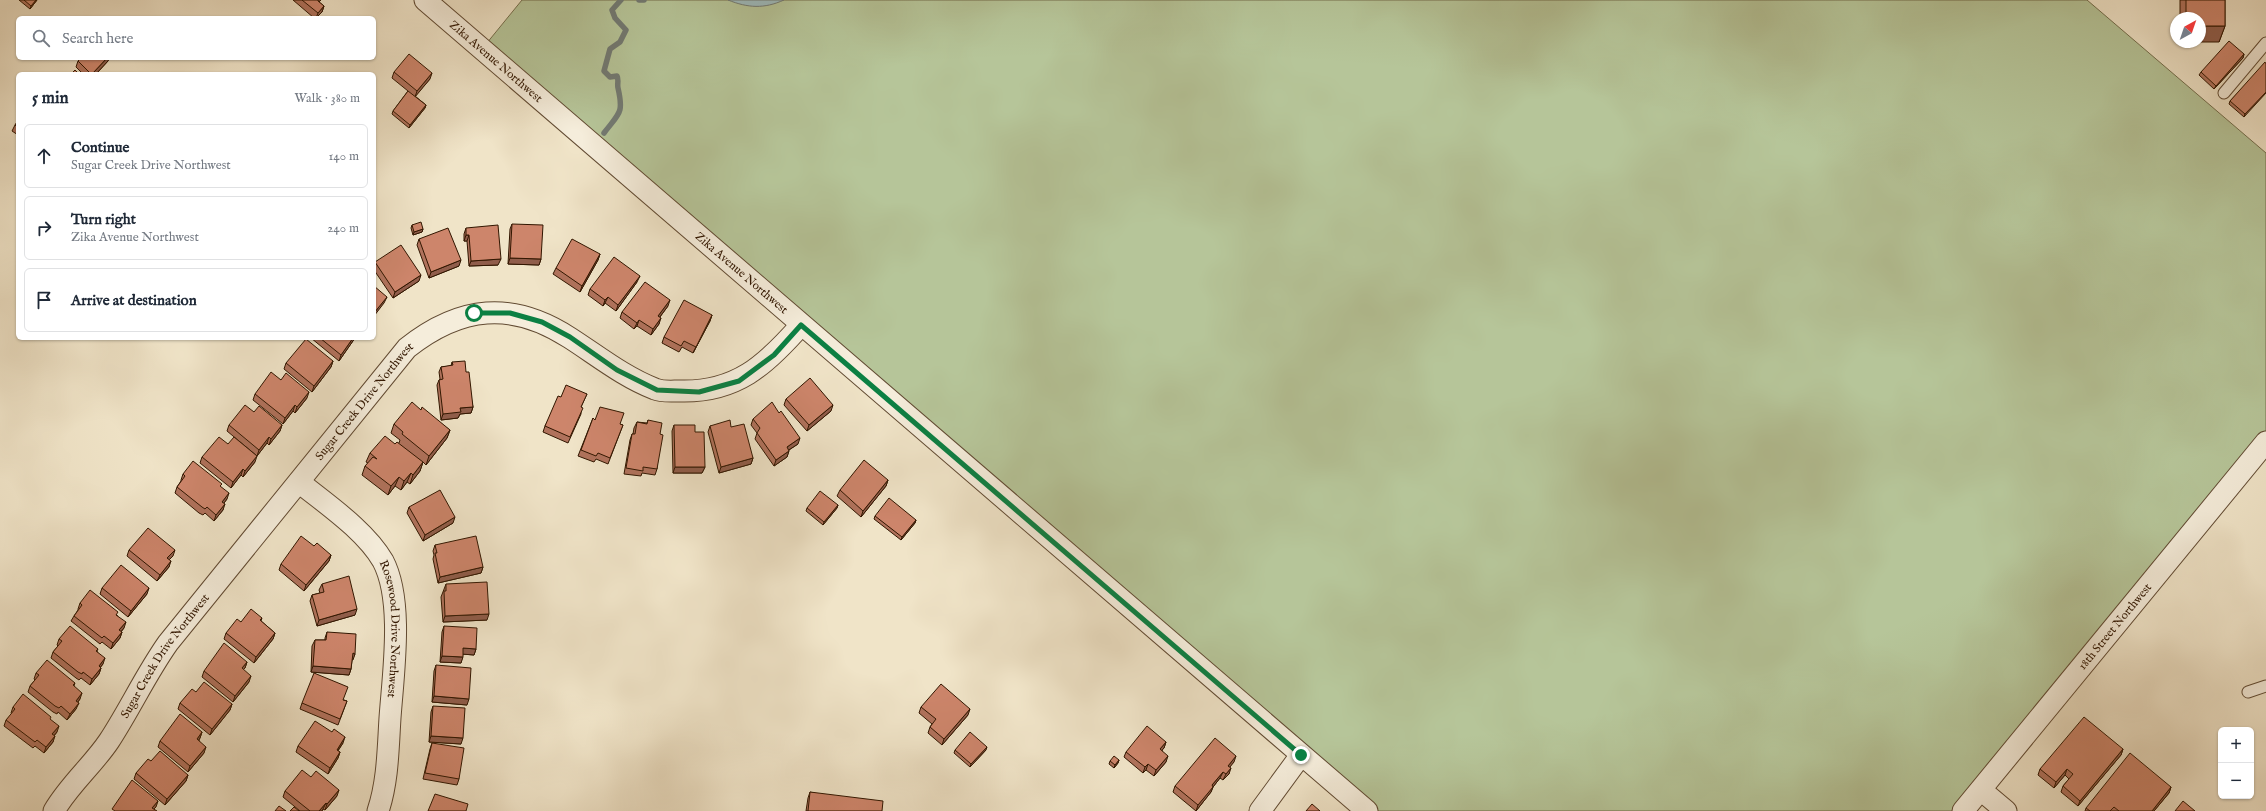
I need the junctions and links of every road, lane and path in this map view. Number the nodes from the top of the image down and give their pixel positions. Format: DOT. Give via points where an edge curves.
graph roads {
  1 [pos="425,0"];
  2 [pos="2266,43"];
  3 [pos="2224,93"];
  4 [pos="801,325"];
  5 [pos="2266,442"];
  6 [pos="299,482"];
  7 [pos="2266,686"];
  8 [pos="2248,692"];
  9 [pos="1301,755"];
  10 [pos="1981,790"];
  11 [pos="54,811"];
  12 [pos="378,811"];
  13 [pos="1260,811"];
  14 [pos="1367,811"];
  15 [pos="1963,811"];
  16 [pos="2006,811"];
  1 -- 4 [label="street, Zika Avenue Northwest"];
  2 -- 3 [label="lane"];
  4 -- 6 [label="street, Sugar Creek Drive Northwest" via="774,355 739,381 699,392 657,390 617,370 570,337 542,322 510,313 474,313 440,325 407,348"];
  4 -- 9 [label="street, Zika Avenue Northwest"];
  5 -- 10 [label="street, 18th Street Northwest"];
  6 -- 11 [label="street, Sugar Creek Drive Northwest" via="150,667 109,742"];
  6 -- 12 [label="street, Rosewood Drive Northwest" via="358,531 383,561 394,596 395,639 386,779"];
  7 -- 8 [label="lane"];
  9 -- 13 [label="street"];
  9 -- 14 [label="street, Zika Avenue Northwest"];
  10 -- 15 [label="street, 18th Street Northwest"];
  10 -- 16 [label="street"];
}
